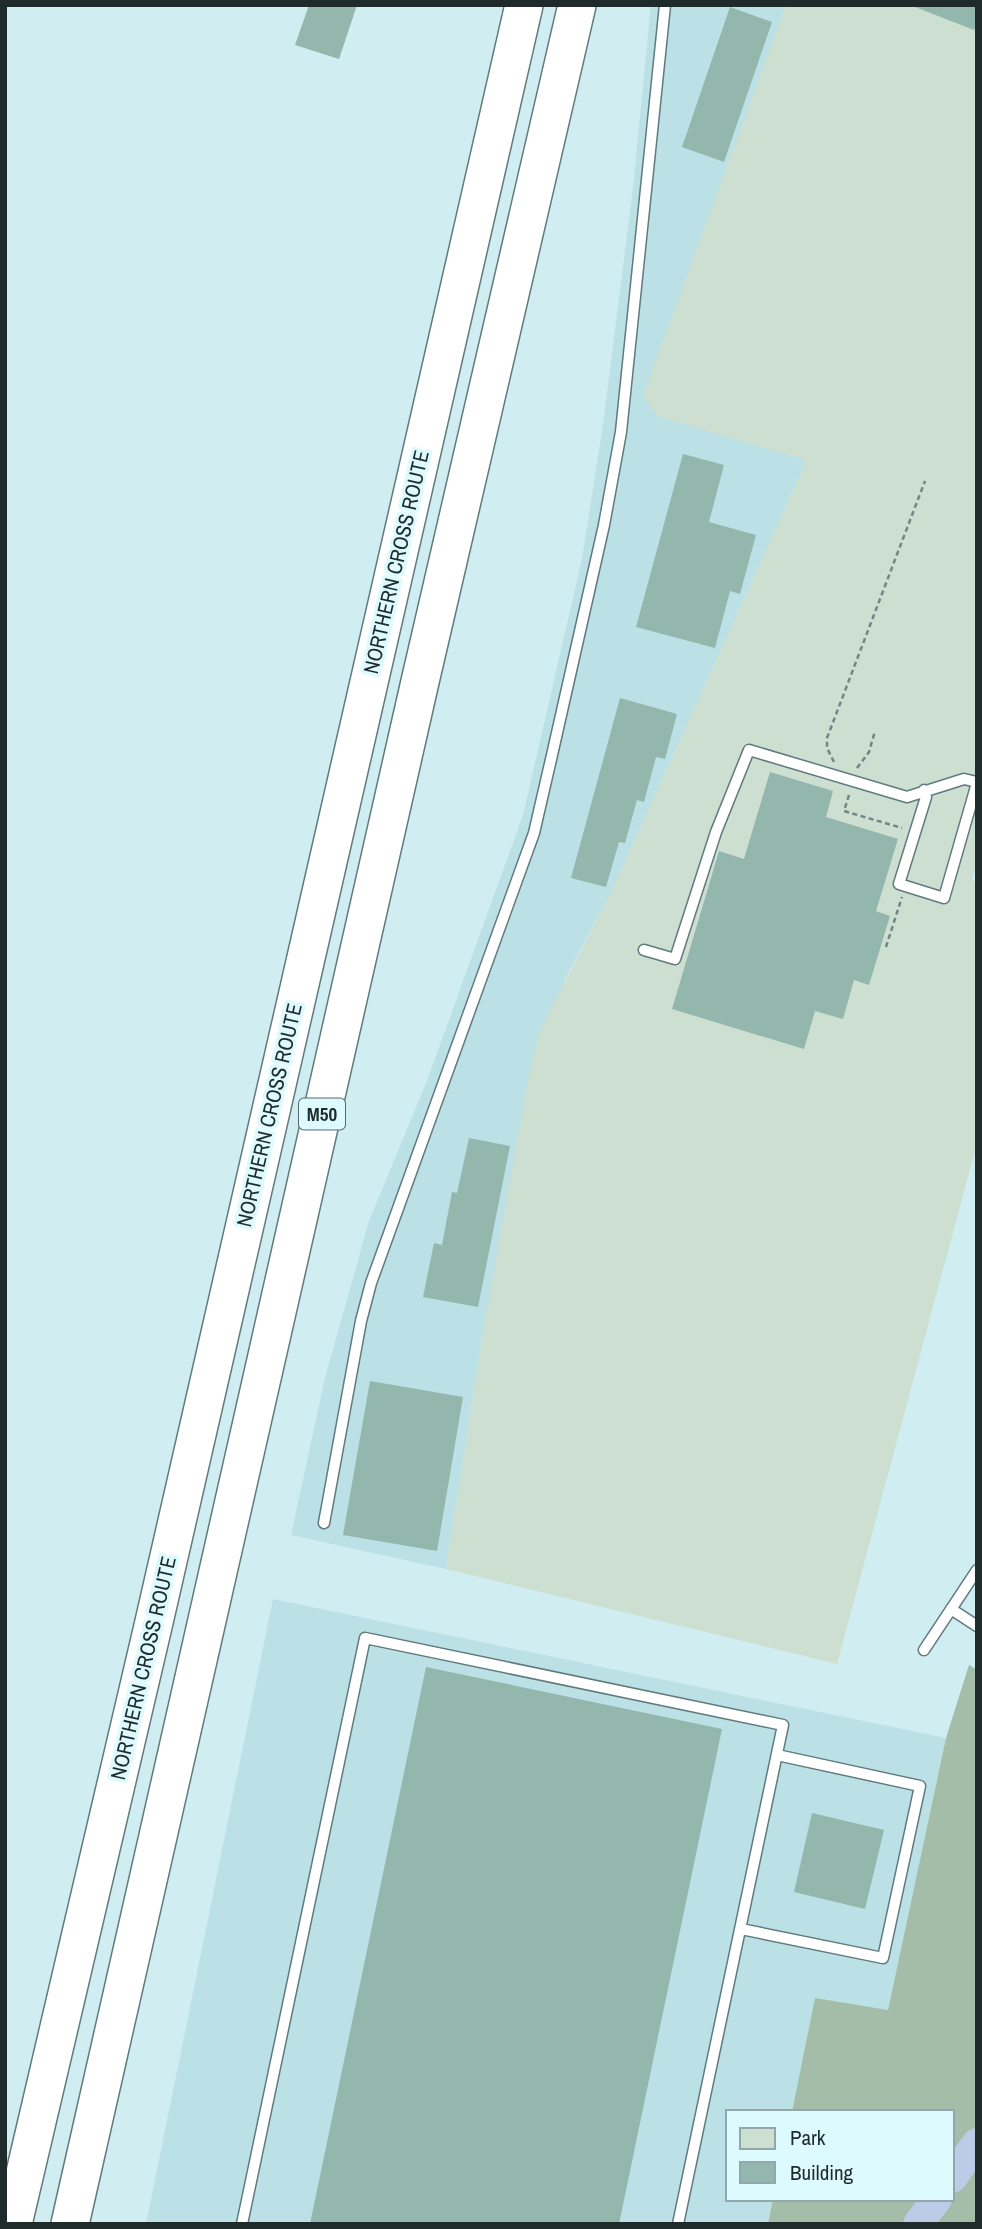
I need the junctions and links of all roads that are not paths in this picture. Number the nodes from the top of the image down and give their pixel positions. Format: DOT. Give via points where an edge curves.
graph roads {
  1 [pos="524,5"];
  2 [pos="577,5"];
  3 [pos="665,5"];
  4 [pos="977,783"];
  5 [pos="924,790"];
  6 [pos="644,950"];
  7 [pos="324,1523"];
  8 [pos="977,1570"];
  9 [pos="951,1609"];
  10 [pos="977,1626"];
  11 [pos="924,1650"];
  12 [pos="777,1755"];
  13 [pos="741,1929"];
  14 [pos="14,2216"];
  15 [pos="70,2224"];
  16 [pos="242,2224"];
  17 [pos="678,2224"];
  1 -- 14 [label="highway, NORTHERN CROSS ROUTE / M50"];
  2 -- 15 [label="highway, M50"];
  3 -- 7 [label="lane" via="621,432 604,525 534,833 371,1283"];
  4 -- 5 [label="lane" via="964,779"];
  4 -- 5 [label="lane" via="944,898 899,884 926,797"];
  5 -- 6 [label="lane" via="906,797 749,750 716,832 676,960"];
  8 -- 9 [label="lane"];
  9 -- 10 [label="lane"];
  9 -- 11 [label="lane"];
  12 -- 13 [label="lane"];
  12 -- 13 [label="lane" via="920,1786 883,1958"];
  12 -- 16 [label="lane" via="783,1725 365,1638"];
  13 -- 17 [label="lane"];
}
